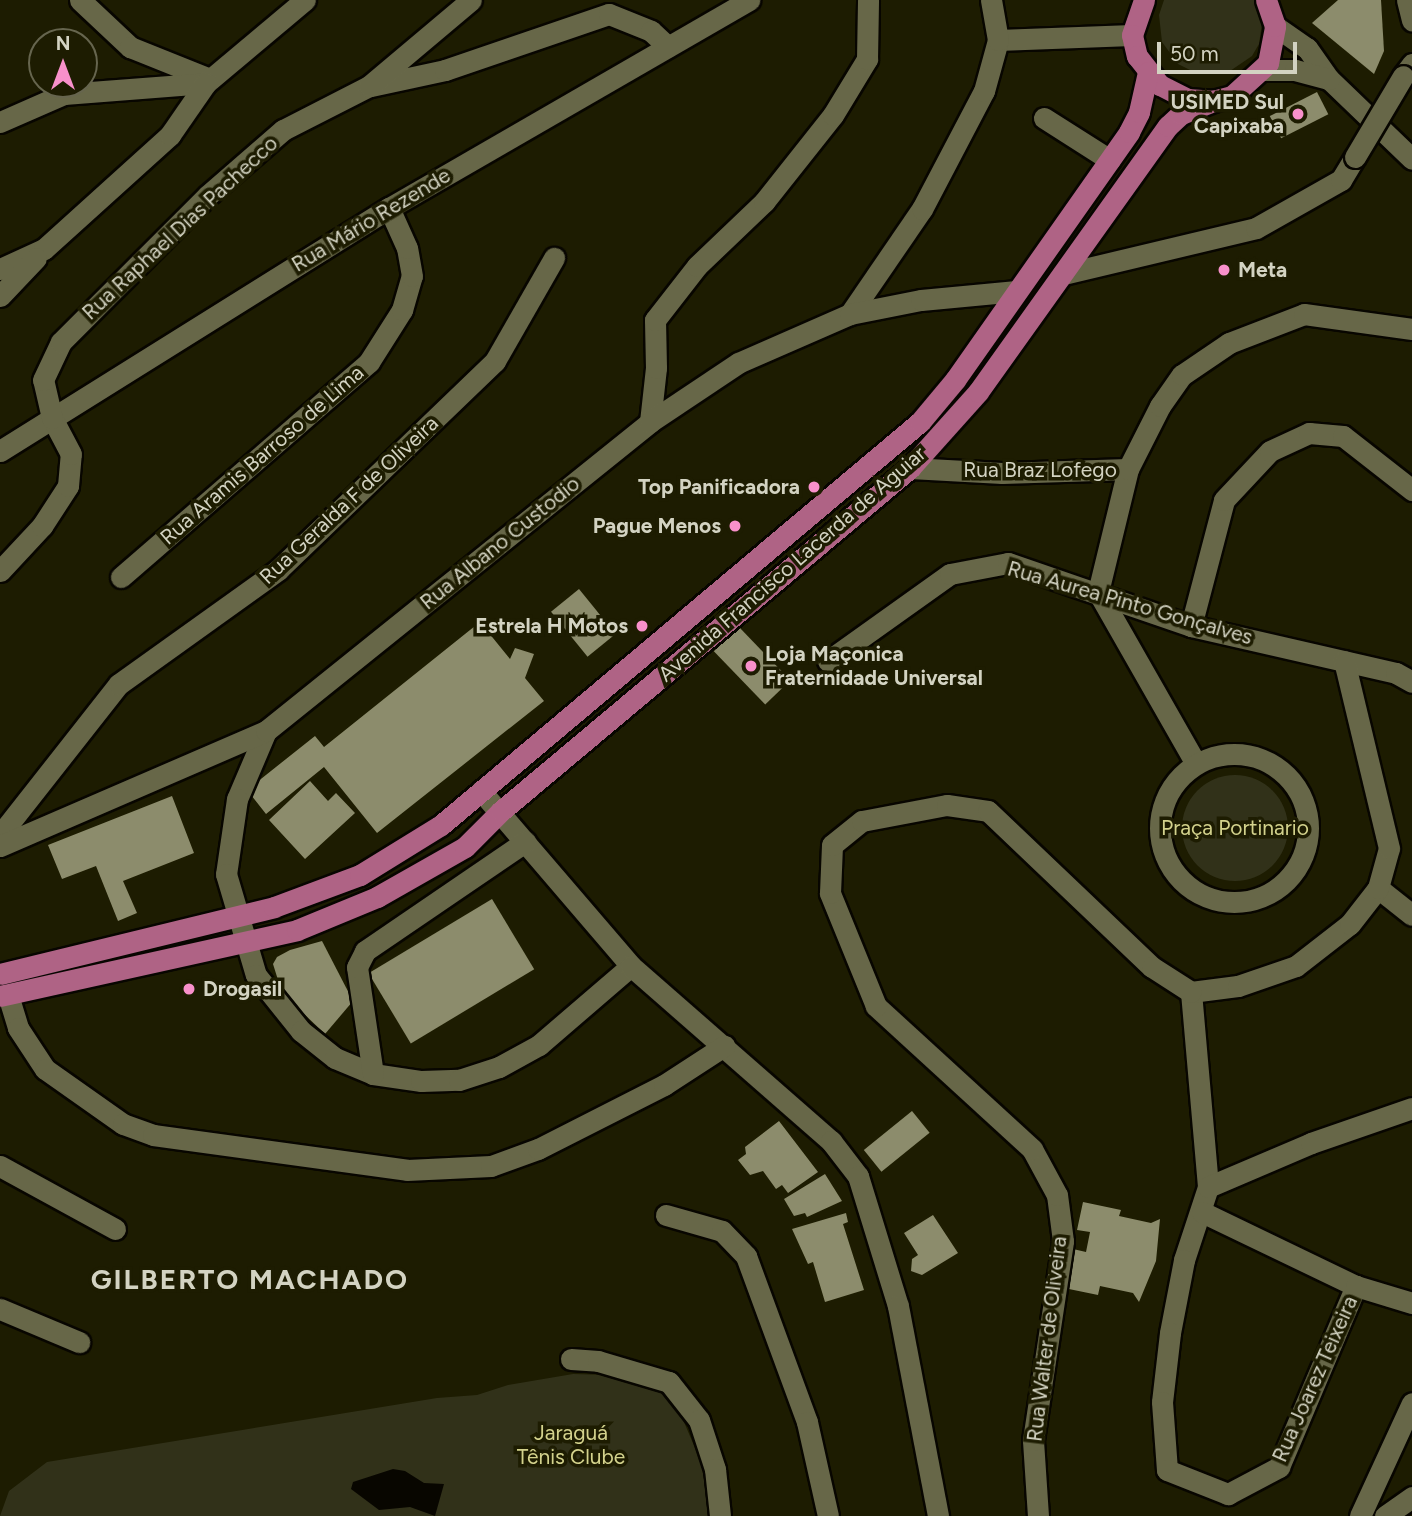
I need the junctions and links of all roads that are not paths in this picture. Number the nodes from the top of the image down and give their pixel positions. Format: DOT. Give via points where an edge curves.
graph roads {
  1 [pos="80,0"];
  2 [pos="471,0"];
  3 [pos="749,0"];
  4 [pos="869,0"];
  5 [pos="991,0"];
  6 [pos="1266,0"];
  7 [pos="1407,0"];
  8 [pos="304,1"];
  9 [pos="1135,14"];
  10 [pos="1412,20"];
  11 [pos="1275,26"];
  12 [pos="998,40"];
  13 [pos="668,47"];
  14 [pos="1262,70"];
  15 [pos="1407,70"];
  16 [pos="1148,72"];
  17 [pos="1329,79"];
  18 [pos="208,81"];
  19 [pos="369,86"];
  20 [pos="1213,101"];
  21 [pos="1044,117"];
  22 [pos="0,122"];
  23 [pos="1412,159"];
  24 [pos="1110,160"];
  25 [pos="388,208"];
  26 [pos="44,249"];
  27 [pos="554,258"];
  28 [pos="0,269"];
  29 [pos="1063,275"];
  30 [pos="1017,291"];
  31 [pos="0,296"];
  32 [pos="850,314"];
  33 [pos="1412,329"];
  34 [pos="52,418"];
  35 [pos="650,422"];
  36 [pos="0,451"];
  37 [pos="909,468"];
  38 [pos="1128,469"];
  39 [pos="1412,490"];
  40 [pos="0,571"];
  41 [pos="121,577"];
  42 [pos="1098,592"];
  43 [pos="1191,626"];
  44 [pos="828,661"];
  45 [pos="1344,661"];
  46 [pos="1412,682"];
  47 [pos="266,731"];
  48 [pos="1196,764"];
  49 [pos="481,791"];
  50 [pos="501,811"];
  51 [pos="0,835"];
  52 [pos="525,842"];
  53 [pos="0,846"];
  54 [pos="1378,888"];
  55 [pos="1412,915"];
  56 [pos="237,918"];
  57 [pos="243,942"];
  58 [pos="631,966"];
  59 [pos="0,974"];
  60 [pos="1191,992"];
  61 [pos="4,995"];
  62 [pos="724,1046"];
  63 [pos="373,1074"];
  64 [pos="1412,1108"];
  65 [pos="0,1166"];
  66 [pos="1208,1187"];
  67 [pos="1202,1212"];
  68 [pos="666,1215"];
  69 [pos="115,1229"];
  70 [pos="1356,1286"];
  71 [pos="1412,1303"];
  72 [pos="0,1309"];
  73 [pos="79,1342"];
  74 [pos="571,1359"];
  75 [pos="1412,1404"];
  76 [pos="1412,1497"];
  77 [pos="720,1516"];
  78 [pos="828,1516"];
  79 [pos="938,1516"];
  80 [pos="1038,1516"];
  81 [pos="1360,1516"];
  82 [pos="1385,1516"];
  1 -- 18 [label="street" via="130,47"];
  2 -- 19 [label="street, Rua Raphael Dias Pachecco"];
  3 -- 13 [label="street, Rua Mário Rezende"];
  4 -- 35 [label="street" via="867,59 833,115 764,202 697,266 655,320"];
  5 -- 12 [label="street"];
  6 -- 11 [label="main road"];
  7 -- 10 [label="street"];
  8 -- 18 [label="street"];
  9 -- 12 [label="street"];
  9 -- 16 [label="main road" via="1137,56"];
  11 -- 14 [label="main road" via="1274,44"];
  11 -- 17 [label="street" via="1307,48"];
  12 -- 32 [label="street" via="984,91 922,209"];
  13 -- 19 [label="street" via="650,31 609,14 445,71"];
  13 -- 25 [label="street, Rua Mário Rezende"];
  14 -- 17 [label="street"];
  14 -- 20 [label="main road, Avenida Francisco Lacerda de Aguiar" via="1232,96"];
  15 -- 29 [label="street, bridge" via="1341,180 1256,228"];
  16 -- 20 [label="main road" via="1160,85 1187,99"];
  16 -- 24 [label="main road, Avenida Francisco Lacerda de Aguiar" via="1139,112"];
  17 -- 23 [label="street"];
  18 -- 22 [label="street" via="64,94"];
  18 -- 26 [label="street" via="170,135"];
  19 -- 34 [label="street, Rua Raphael Dias Pachecco" via="283,130 207,197 61,342 43,380"];
  20 -- 29 [label="main road, Avenida Francisco Lacerda de Aguiar" via="1181,114 1168,127"];
  21 -- 24 [label="street"];
  24 -- 30 [label="main road, Avenida Francisco Lacerda de Aguiar"];
  25 -- 34 [label="street, Rua Mário Rezende"];
  25 -- 41 [label="street, Rua Aramis Barroso de Lima" via="407,248 412,276 402,310 369,362"];
  26 -- 28 [label="street"];
  26 -- 31 [label="street"];
  27 -- 51 [label="street, Rua Geralda F de Oliveira" via="495,361 278,570 119,684"];
  29 -- 37 [label="main road, Avenida Francisco Lacerda de Aguiar" via="978,391"];
  30 -- 32 [label="street, Rua Albano Custodio" via="921,300"];
  30 -- 49 [label="main road, Avenida Francisco Lacerda de Aguiar" via="955,380 882,458"];
  32 -- 35 [label="street, Rua Albano Custodio" via="738,363"];
  33 -- 38 [label="street" via="1304,314 1229,343 1182,375 1160,406"];
  34 -- 36 [label="street, Rua Mário Rezende"];
  34 -- 40 [label="street, Rua Raphael Dias Pachecco" via="71,454 68,486 42,526"];
  35 -- 47 [label="street, Rua Albano Custodio"];
  37 -- 38 [label="street, Rua Braz Lofego" via="1002,473"];
  37 -- 50 [label="main road, Avenida Francisco Lacerda de Aguiar"];
  38 -- 42 [label="street, Rua Braz Lofego"];
  39 -- 43 [label="street" via="1343,436 1309,433 1270,451 1224,500"];
  42 -- 43 [label="street, Rua Aurea Pinto Gonçalves"];
  42 -- 44 [label="street, Rua Aurea Pinto Gonçalves" via="1008,563 950,574"];
  42 -- 48 [label="street"];
  43 -- 45 [label="street, Rua Aurea Pinto Gonçalves"];
  45 -- 46 [label="street, Rua Aurea Pinto Gonçalves" via="1396,673"];
  45 -- 54 [label="street" via="1389,848"];
  47 -- 53 [label="street, Rua Albano Custodio"];
  47 -- 56 [label="street" via="237,799 226,874"];
  48 -- 48 [label="street" via="1177,779 1164,801 1159,824 1173,871 1190,888 1213,899 1237,902 1261,897 1282,885 1298,866 1307,843 1309,819 1302,795 1287,775 1267,761 1244,754 1219,755"];
  49 -- 50 [label="street"];
  49 -- 56 [label="main road, Avenida Francisco Lacerda de Aguiar" via="441,825 360,875"];
  50 -- 52 [label="street"];
  50 -- 57 [label="main road, Avenida Francisco Lacerda de Aguiar" via="465,847 377,897 297,930"];
  52 -- 58 [label="street"];
  52 -- 63 [label="street" via="365,951 358,967"];
  54 -- 55 [label="street"];
  54 -- 60 [label="street" via="1350,924 1296,966 1238,986"];
  56 -- 57 [label="street"];
  56 -- 59 [label="main road"];
  57 -- 61 [label="main road"];
  57 -- 63 [label="street" via="256,975 301,1031 335,1058"];
  58 -- 62 [label="street"];
  58 -- 63 [label="street" via="539,1045 499,1067 459,1080 421,1081"];
  60 -- 66 [label="street"];
  60 -- 80 [label="street, Rua Walter de Oliveira" via="1152,967 988,811 947,805 862,821 832,845 830,893 876,1006 1032,1149 1056,1195 1063,1241 1033,1440"];
  61 -- 62 [label="street" via="18,1028 45,1069 123,1124 153,1135 407,1170 491,1166 538,1150 664,1085"];
  62 -- 79 [label="street" via="831,1140 858,1176 898,1306"];
  64 -- 66 [label="street" via="1311,1143"];
  65 -- 69 [label="street"];
  66 -- 67 [label="street"];
  67 -- 70 [label="street"];
  67 -- 70 [label="street, Rua Joarez Teixeira" via="1184,1260 1170,1333 1162,1402 1167,1470 1228,1494 1279,1468"];
  68 -- 78 [label="street" via="722,1231 746,1256 807,1422"];
  70 -- 71 [label="street"];
  72 -- 73 [label="street"];
  74 -- 77 [label="street" via="598,1361 669,1382 699,1420 715,1469"];
  75 -- 81 [label="street"];
  76 -- 82 [label="street"];
}
